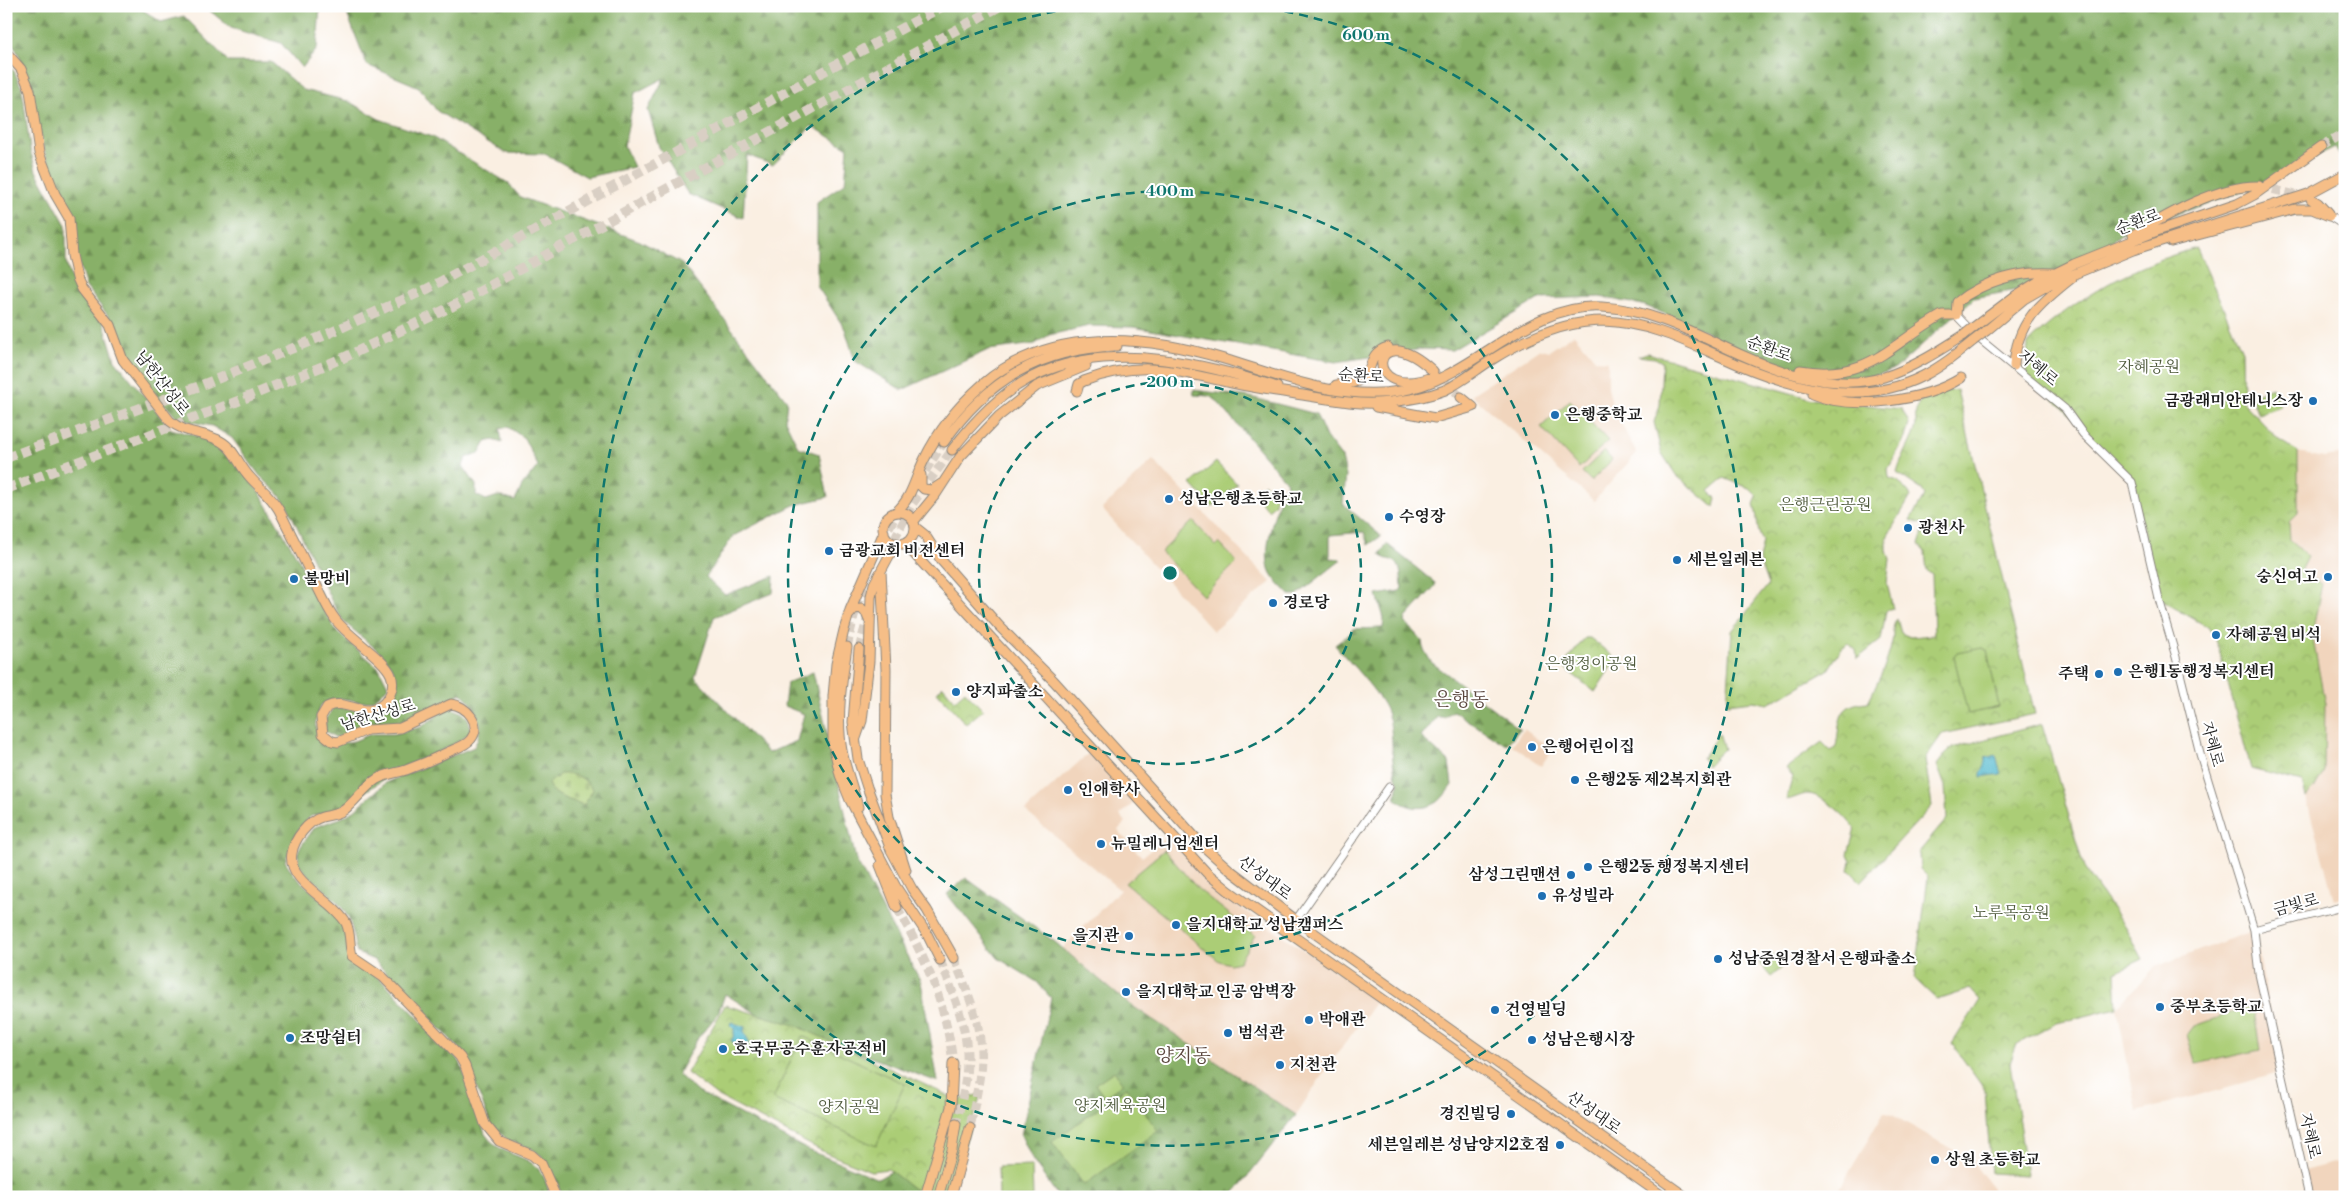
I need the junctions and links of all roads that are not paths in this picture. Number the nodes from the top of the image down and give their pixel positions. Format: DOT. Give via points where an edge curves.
graph roads {
  1 [pos="6,52"];
  2 [pos="2321,146"];
  3 [pos="2345,174"];
  4 [pos="2259,186"];
  5 [pos="2311,199"];
  6 [pos="2330,216"];
  7 [pos="2345,226"];
  8 [pos="2113,248"];
  9 [pos="2132,250"];
  10 [pos="2079,272"];
  11 [pos="2056,273"];
  12 [pos="1956,315"];
  13 [pos="1180,349"];
  14 [pos="1105,358"];
  15 [pos="1466,362"];
  16 [pos="1765,365"];
  17 [pos="2014,366"];
  18 [pos="1961,378"];
  19 [pos="1787,384"];
  20 [pos="1316,386"];
  21 [pos="1077,391"];
  22 [pos="1298,394"];
  23 [pos="1462,396"];
  24 [pos="1361,404"];
  25 [pos="944,442"];
  26 [pos="952,450"];
  27 [pos="923,462"];
  28 [pos="942,483"];
  29 [pos="896,512"];
  30 [pos="915,524"];
  31 [pos="884,532"];
  32 [pos="900,543"];
  33 [pos="881,571"];
  34 [pos="848,616"];
  35 [pos="870,623"];
  36 [pos="847,647"];
  37 [pos="860,649"];
  38 [pos="855,742"];
  39 [pos="1388,787"];
  40 [pos="863,821"];
  41 [pos="876,848"];
  42 [pos="912,889"];
  43 [pos="2345,906"];
  44 [pos="897,908"];
  45 [pos="1296,920"];
  46 [pos="2254,930"];
  47 [pos="954,958"];
  48 [pos="940,960"];
  49 [pos="954,1063"];
  50 [pos="956,1124"];
  51 [pos="970,1128"];
  52 [pos="556,1197"];
  53 [pos="926,1197"];
  54 [pos="938,1197"];
  55 [pos="951,1197"];
  56 [pos="1664,1197"];
  57 [pos="1686,1197"];
  58 [pos="2310,1197"];
  1 -- 52 [label="main road, 남한산성로" via="20,69 30,90 39,153 55,194 69,218 77,278 110,325 123,360 164,416 176,426 228,445 245,472 270,494 333,618 346,634 386,666 390,674 393,681 389,699 372,710 333,704 323,711 321,717 324,734 338,742 367,730 400,728 451,704 471,714 475,724 471,740 434,759 381,776 344,810 312,822 292,851 292,866 298,877 345,922 352,956 383,977 460,1057 485,1124 508,1146 532,1155 541,1163"];
  2 -- 8 [label="main road, 순환로" via="2254,195"];
  3 -- 9 [label="main road, 순환로" via="2291,200"];
  4 -- 8 [label="main road" via="2215,195 2175,212"];
  5 -- 6 [label="main road"];
  6 -- 7 [label="street"];
  6 -- 9 [label="main road" via="2312,209 2295,209 2179,241"];
  8 -- 11 [label="main road, 순환로"];
  9 -- 10 [label="main road, 순환로"];
  10 -- 17 [label="main road" via="2030,316 2016,344"];
  10 -- 19 [label="main road, 순환로, bridge" via="2036,291 1949,360 1921,377 1879,390 1831,392"];
  11 -- 12 [label="main road" via="2033,272 1990,283 1957,302"];
  11 -- 16 [label="main road, 순환로, bridge" via="2015,296 1944,348 1884,377 1847,382 1811,378"];
  12 -- 16 [label="main road" via="1942,315 1875,360 1854,369 1809,372"];
  12 -- 17 [label="street, 자혜로" via="1977,337"];
  13 -- 20 [label="main road, 순환로" via="1202,352"];
  13 -- 25 [label="main road" via="1111,346 1042,360 1022,368 991,388 958,422"];
  13 -- 27 [label="main road" via="1141,341 1085,341 1068,342 1026,357 1006,367 965,401"];
  14 -- 22 [label="main road" via="1137,357 1228,371"];
  14 -- 26 [label="main road" via="1061,366 1034,376 984,413"];
  14 -- 28 [label="main road" via="1048,380 1015,403 972,442"];
  15 -- 16 [label="main road, 순환로" via="1514,333 1560,313 1601,307 1638,313 1684,328"];
  15 -- 20 [label="main road, 순환로" via="1443,379 1402,391 1369,394"];
  15 -- 20 [label="main road" via="1428,378 1406,383 1394,381 1382,367 1384,354 1392,350 1414,356 1435,370 1409,349 1393,346 1375,354 1361,381"];
  17 -- 46 [label="street, 자혜로" via="2065,409 2083,434 2132,482 2200,754"];
  18 -- 19 [label="main road" via="1906,398 1884,401 1816,396"];
  19 -- 24 [label="main road, 순환로" via="1654,328 1601,321 1566,326 1538,336 1432,394"];
  21 -- 22 [label="main road" via="1084,380 1118,369 1140,368 1174,370 1247,387"];
  22 -- 24 [label="main road, 순환로"];
  23 -- 24 [label="main road" via="1473,406 1435,418"];
  27 -- 28 [label="main road" via="921,486 924,490 932,490"];
  27 -- 29 [label="main road" via="910,494"];
  28 -- 30 [label="main road"];
  29 -- 30 [label="main road" via="906,513"];
  29 -- 31 [label="main road" via="886,518"];
  30 -- 32 [label="main road" via="913,537"];
  30 -- 45 [label="main road, 산성대로" via="941,560 999,626 1060,687 1203,846"];
  31 -- 32 [label="main road" via="888,539"];
  31 -- 34 [label="main road"];
  32 -- 33 [label="main road"];
  32 -- 56 [label="main road, 산성대로" via="1207,873"];
  33 -- 35 [label="main road" via="871,596"];
  33 -- 42 [label="main road" via="886,669 885,794"];
  34 -- 35 [label="main road" via="854,609 861,608"];
  34 -- 40 [label="main road" via="836,664 832,737 840,775"];
  35 -- 38 [label="main road" via="866,693"];
  36 -- 40 [label="main road" via="840,731 842,749"];
  37 -- 38 [label="main road" via="853,702"];
  38 -- 42 [label="main road" via="878,819"];
  39 -- 45 [label="street"];
  40 -- 41 [label="main road"];
  41 -- 44 [label="main road"];
  41 -- 48 [label="main road"];
  42 -- 47 [label="main road"];
  43 -- 46 [label="street, 금빛로"];
  45 -- 57 [label="main road, 산성대로"];
  46 -- 58 [label="street, 자혜로" via="2259,974"];
  49 -- 53 [label="main road" via="949,1117"];
  50 -- 54 [label="main road"];
  51 -- 55 [label="main road"];
}
